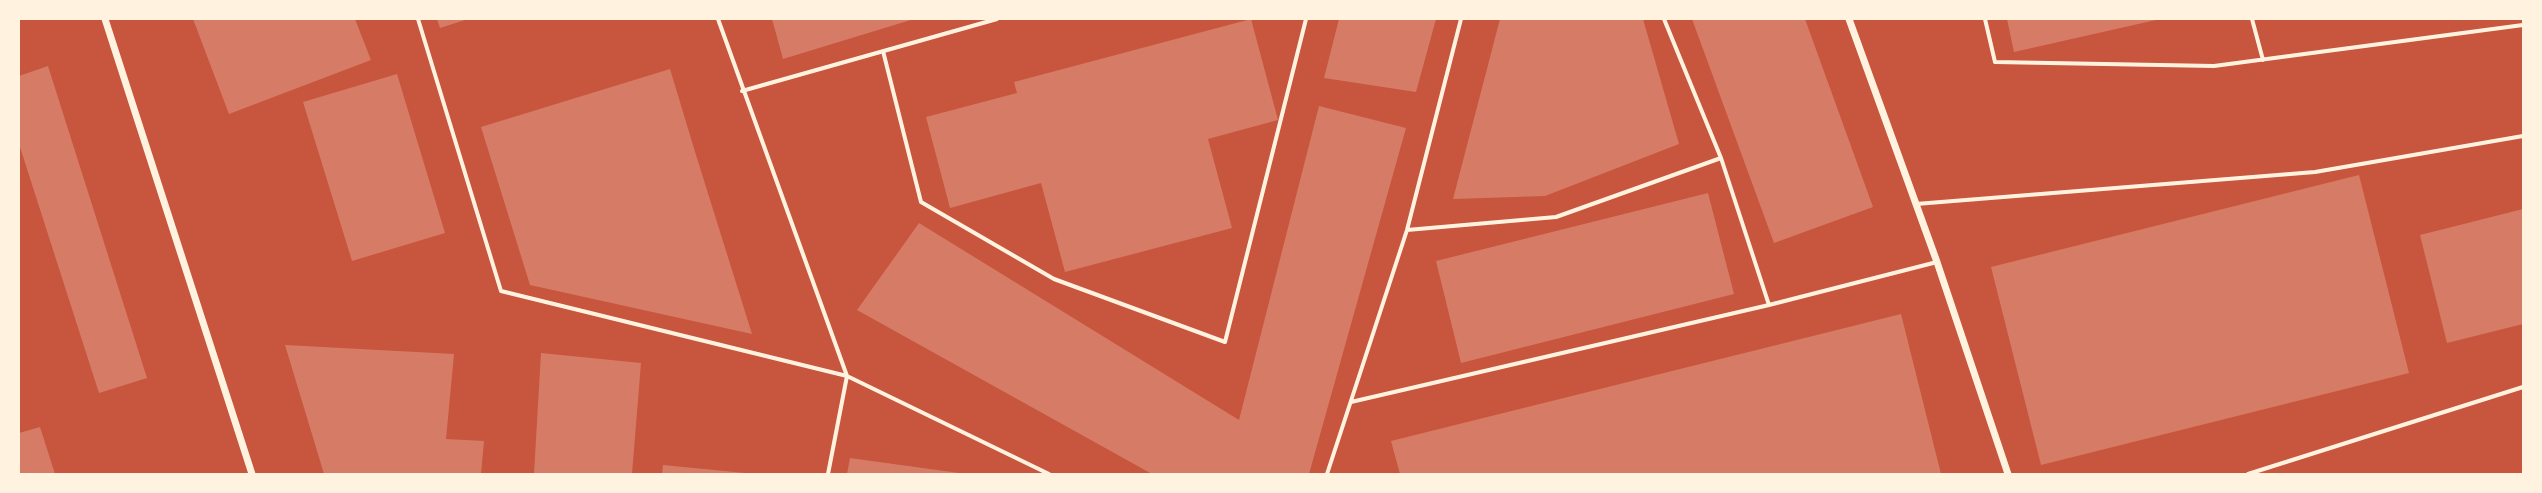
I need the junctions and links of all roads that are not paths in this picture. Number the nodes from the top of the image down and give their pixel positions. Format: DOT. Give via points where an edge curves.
graph roads {
  1 [pos="105,19"];
  2 [pos="418,19"];
  3 [pos="718,19"];
  4 [pos="998,19"];
  5 [pos="1306,19"];
  6 [pos="1461,19"];
  7 [pos="1664,19"];
  8 [pos="1849,19"];
  9 [pos="1985,19"];
  10 [pos="2252,19"];
  11 [pos="2523,25"];
  12 [pos="883,51"];
  13 [pos="2263,60"];
  14 [pos="742,91"];
  15 [pos="2523,136"];
  16 [pos="1721,158"];
  17 [pos="1916,204"];
  18 [pos="1407,230"];
  19 [pos="1937,262"];
  20 [pos="1769,305"];
  21 [pos="847,376"];
  22 [pos="2523,387"];
  23 [pos="1351,402"];
  24 [pos="252,474"];
  25 [pos="828,474"];
  26 [pos="1048,474"];
  27 [pos="1327,474"];
  28 [pos="2008,474"];
  29 [pos="2248,474"];
  1 -- 24 [label="street"];
  2 -- 21 [label="street" via="501,291"];
  3 -- 14 [label="street"];
  4 -- 12 [label="street"];
  5 -- 12 [label="street" via="1225,342 1054,279 921,202"];
  6 -- 18 [label="street"];
  7 -- 16 [label="street"];
  8 -- 17 [label="street"];
  9 -- 13 [label="street" via="1995,62 2214,66"];
  10 -- 13 [label="street"];
  11 -- 13 [label="street"];
  12 -- 14 [label="street"];
  14 -- 21 [label="street"];
  15 -- 17 [label="street" via="2315,172"];
  16 -- 18 [label="street" via="1556,217"];
  16 -- 20 [label="street"];
  17 -- 19 [label="street"];
  18 -- 23 [label="street"];
  19 -- 20 [label="street"];
  19 -- 28 [label="street"];
  20 -- 23 [label="street"];
  21 -- 25 [label="street"];
  21 -- 26 [label="street"];
  22 -- 29 [label="street"];
  23 -- 27 [label="street"];
}
